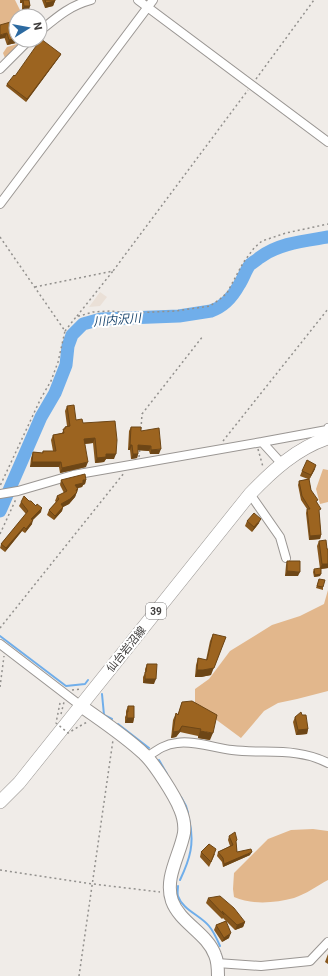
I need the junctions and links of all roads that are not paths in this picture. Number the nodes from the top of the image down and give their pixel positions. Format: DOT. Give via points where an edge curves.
graph roads {
  1 [pos="91,0"];
  2 [pos="138,0"];
  3 [pos="154,0"];
  4 [pos="148,7"];
  5 [pos="48,24"];
  6 [pos="21,48"];
  7 [pos="0,69"];
  8 [pos="328,142"];
  9 [pos="0,204"];
  10 [pos="328,428"];
  11 [pos="328,438"];
  12 [pos="262,442"];
  13 [pos="282,464"];
  14 [pos="0,494"];
  15 [pos="250,494"];
  16 [pos="286,558"];
  17 [pos="3,646"];
  18 [pos="80,706"];
  19 [pos="147,757"];
  20 [pos="328,763"];
  21 [pos="0,802"];
  22 [pos="328,942"];
  23 [pos="217,963"];
  24 [pos="218,976"];
  1 -- 5 [label="street" via="65,10"];
  2 -- 4 [label="street"];
  3 -- 4 [label="street"];
  4 -- 8 [label="street"];
  4 -- 9 [label="street"];
  6 -- 7 [label="street"];
  10 -- 12 [label="street"];
  11 -- 13 [label="main road, 仙台岩沼線 / 39" via="306,448"];
  12 -- 13 [label="street"];
  12 -- 14 [label="street" via="73,475"];
  13 -- 15 [label="main road, 仙台岩沼線 / 39"];
  15 -- 16 [label="street" via="280,537"];
  15 -- 18 [label="main road, 仙台岩沼線 / 39"];
  17 -- 18 [label="street"];
  18 -- 19 [label="street"];
  18 -- 21 [label="main road, 仙台岩沼線 / 39" via="19,783"];
  19 -- 20 [label="street" via="163,746 186,742 238,750 295,752"];
  19 -- 23 [label="street" via="178,804 184,821 184,833 173,869 170,894 182,917 215,954"];
  22 -- 23 [label="street" via="310,961 261,966"];
  23 -- 24 [label="street"];
}
